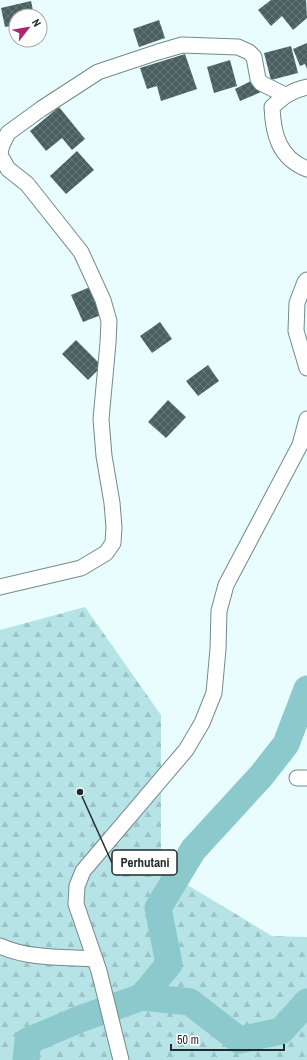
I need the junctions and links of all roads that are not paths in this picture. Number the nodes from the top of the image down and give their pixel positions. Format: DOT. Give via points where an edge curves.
graph roads {
  1 [pos="307,87"];
  2 [pos="285,95"];
  3 [pos="0,154"];
  4 [pos="307,169"];
  5 [pos="307,280"];
  6 [pos="307,368"];
  7 [pos="307,419"];
  8 [pos="0,587"];
  9 [pos="0,946"];
  10 [pos="97,965"];
  11 [pos="121,1060"];
  1 -- 2 [label="street"];
  2 -- 3 [label="street" via="261,83 254,57 249,52 238,47 182,46 98,72 8,133"];
  2 -- 4 [label="street" via="272,107 272,124 279,145 286,156"];
  3 -- 8 [label="street" via="8,168 27,184 81,252 103,300 109,321 101,418 114,527 113,542 106,553 81,568"];
  5 -- 6 [label="street" via="297,303 296,331"];
  7 -- 10 [label="street" via="300,445 226,585 219,611 214,693 202,723 186,750 83,870 77,886 76,904"];
  9 -- 10 [label="street" via="8,950"];
  10 -- 11 [label="street"];
}
